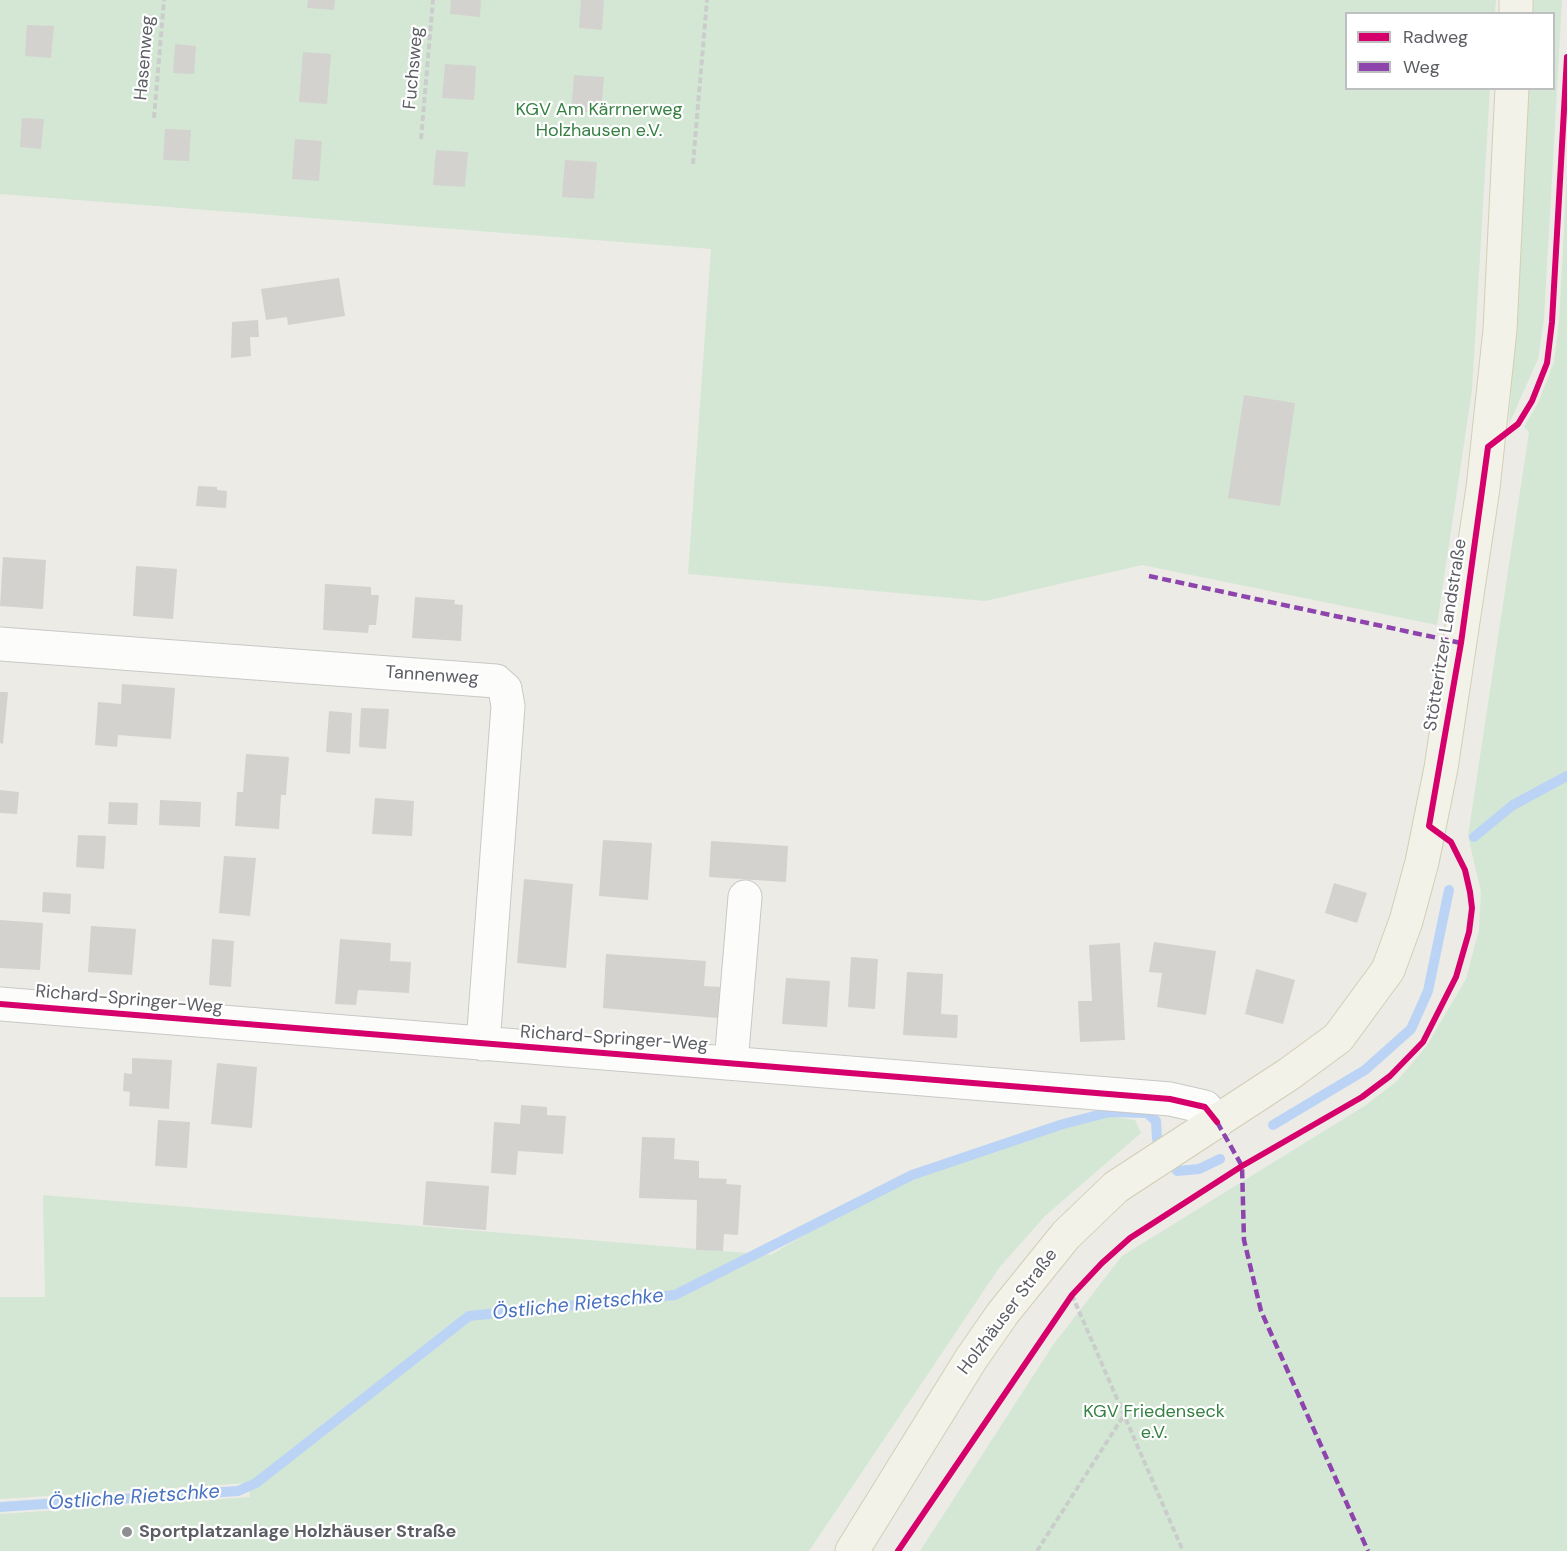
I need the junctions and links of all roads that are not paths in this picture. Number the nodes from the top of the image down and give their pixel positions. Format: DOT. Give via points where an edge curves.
graph roads {
  1 [pos="1512,90"];
  2 [pos="0,644"];
  3 [pos="745,897"];
  4 [pos="0,1004"];
  5 [pos="483,1044"];
  6 [pos="730,1064"];
  7 [pos="1217,1122"];
  8 [pos="852,1551"];
  1 -- 7 [label="main road, Stötteritzer Landstraße" via="1500,330 1483,488 1441,768 1406,921 1388,969 1338,1038"];
  2 -- 5 [label="street, Tannenweg" via="496,681 505,689 508,706"];
  3 -- 6 [label="street"];
  4 -- 5 [label="street, Richard-Springer-Weg"];
  5 -- 6 [label="street, Richard-Springer-Weg"];
  6 -- 7 [label="street, Richard-Springer-Weg" via="1170,1099 1205,1107"];
  7 -- 8 [label="main road, Holzhäuser Straße" via="1116,1187 1066,1235 971,1359"];
}
